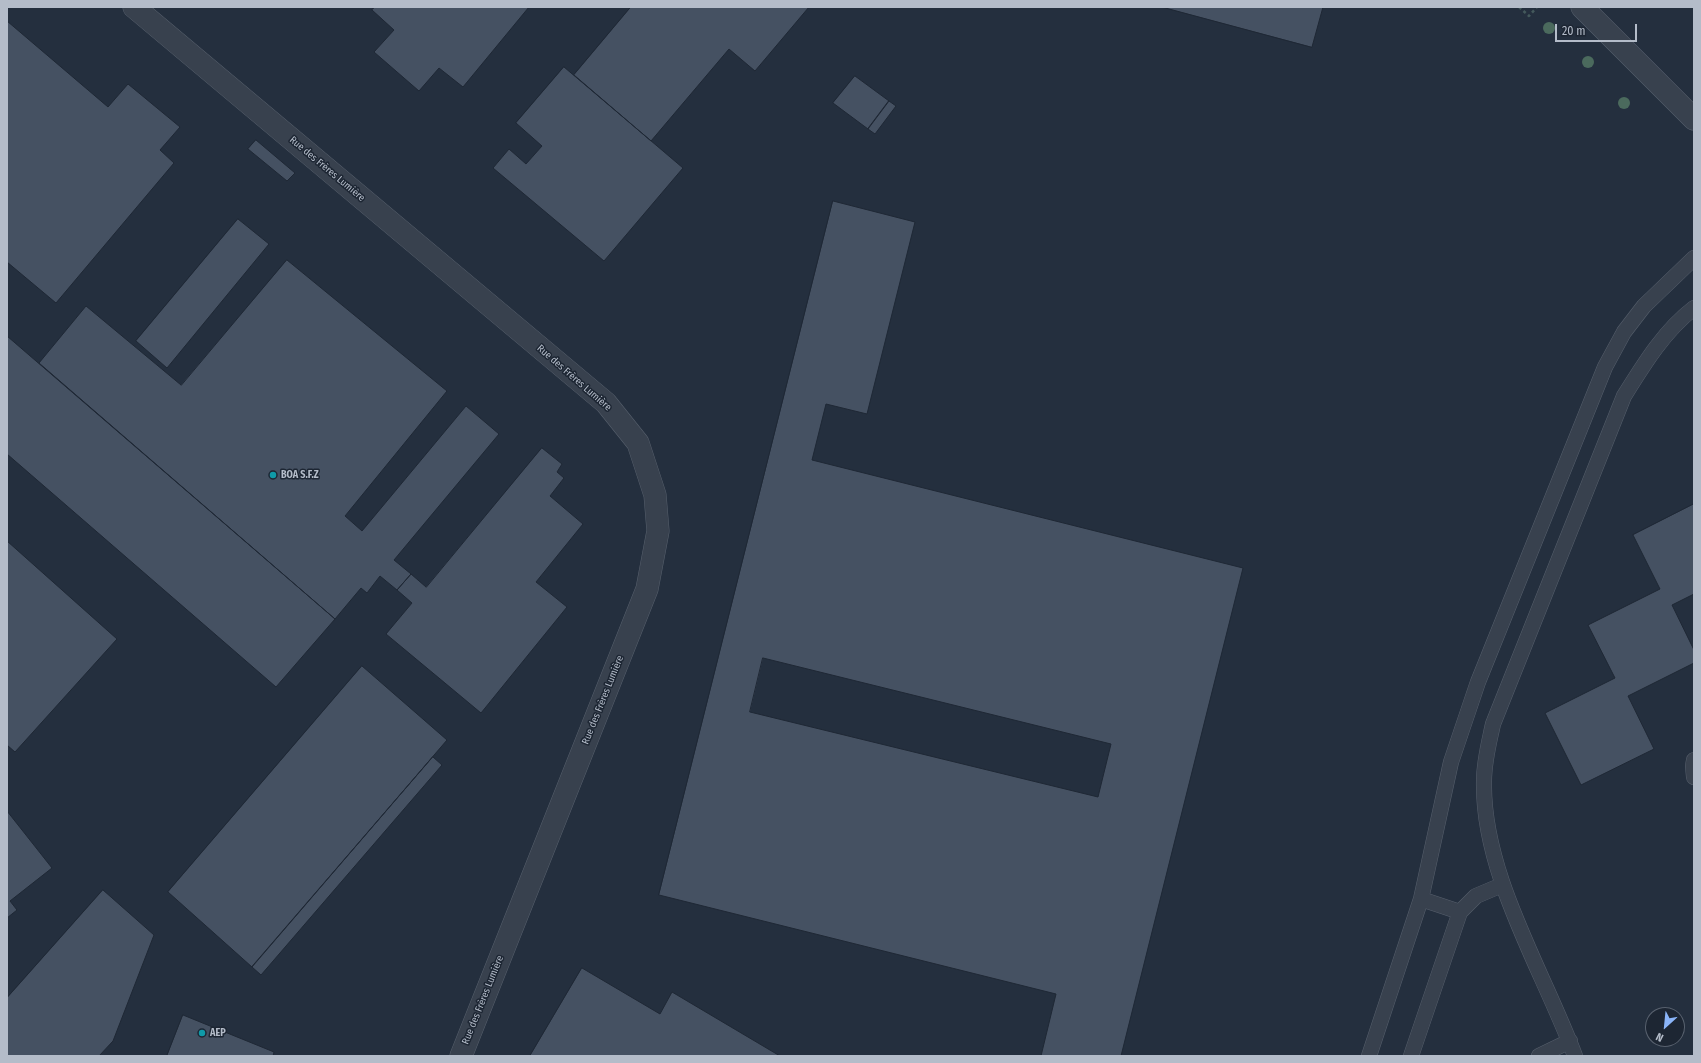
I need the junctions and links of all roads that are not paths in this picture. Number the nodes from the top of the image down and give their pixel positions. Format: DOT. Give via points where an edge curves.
graph roads {
  1 [pos="134,7"];
  2 [pos="1582,7"];
  3 [pos="1694,119"];
  4 [pos="1694,258"];
  5 [pos="1694,308"];
  6 [pos="1694,760"];
  7 [pos="1694,777"];
  8 [pos="1502,885"];
  9 [pos="1421,899"];
  10 [pos="1460,912"];
  11 [pos="1570,1042"];
  12 [pos="461,1056"];
  13 [pos="1369,1056"];
  14 [pos="1411,1056"];
  15 [pos="1539,1056"];
  16 [pos="1575,1056"];
  1 -- 12 [label="street, Rue des Frères Lumière" via="606,403 638,443 655,495 658,530 647,589"];
  2 -- 3 [label="street"];
  4 -- 9 [label="lane" via="1644,306 1624,332 1605,367 1478,682 1451,762"];
  5 -- 8 [label="lane" via="1681,318 1650,354 1624,396 1493,724 1486,752 1484,782 1489,837"];
  6 -- 7 [label="lane"];
  8 -- 10 [label="lane" via="1476,896"];
  8 -- 11 [label="lane"];
  9 -- 10 [label="lane"];
  9 -- 13 [label="lane"];
  10 -- 14 [label="lane"];
  11 -- 15 [label="lane"];
  11 -- 16 [label="lane"];
}
